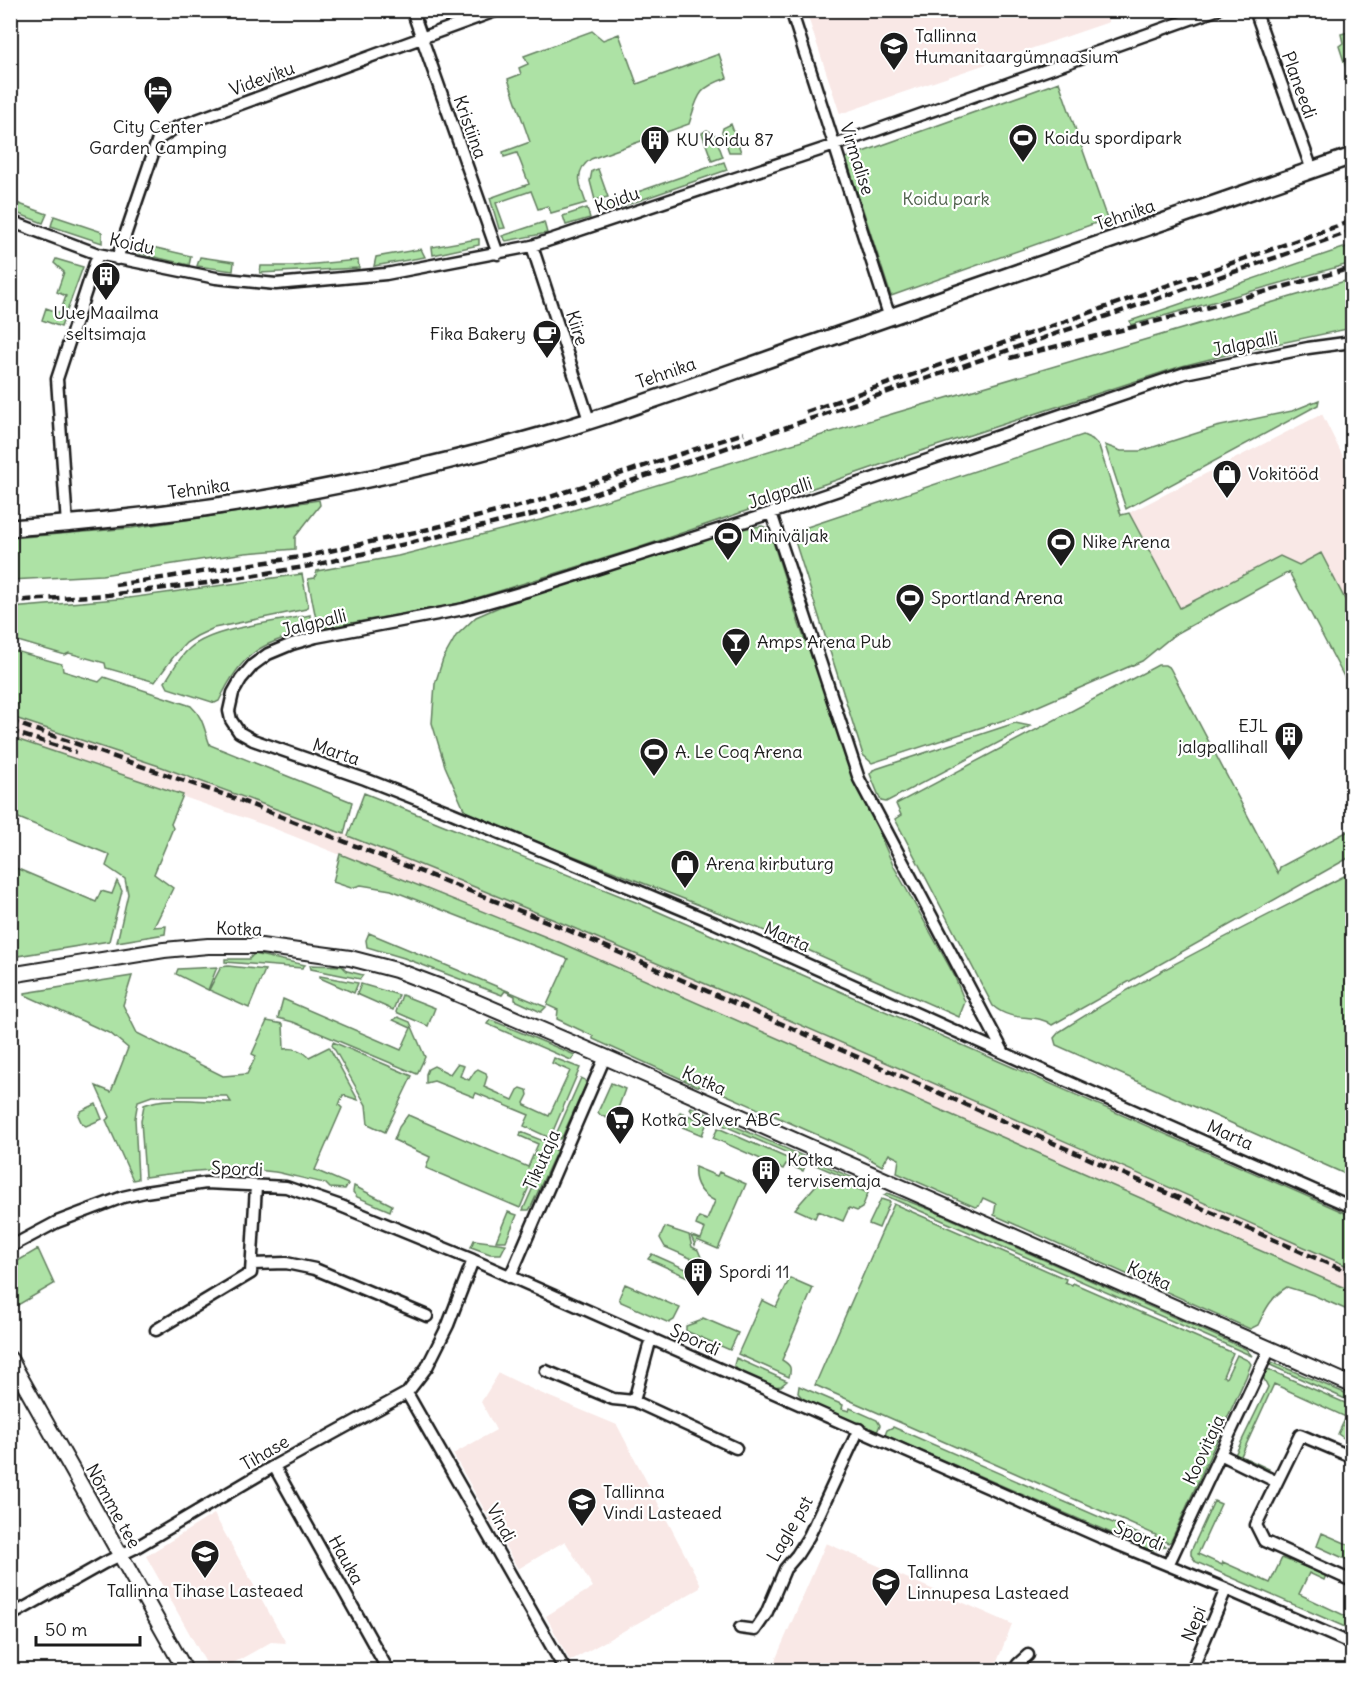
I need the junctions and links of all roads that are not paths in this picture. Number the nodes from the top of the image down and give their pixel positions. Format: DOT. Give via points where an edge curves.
graph roads {
  1 [pos="412,10"];
  2 [pos="498,10"];
  3 [pos="791,10"];
  4 [pos="1216,10"];
  5 [pos="1255,10"];
  6 [pos="421,39"];
  7 [pos="835,145"];
  8 [pos="1353,158"];
  9 [pos="1312,170"];
  10 [pos="10,221"];
  11 [pos="532,246"];
  12 [pos="98,254"];
  13 [pos="498,254"];
  14 [pos="117,259"];
  15 [pos="890,318"];
  16 [pos="1353,342"];
  17 [pos="589,420"];
  18 [pos="771,513"];
  19 [pos="67,525"];
  20 [pos="10,528"];
  21 [pos="233,693"];
  22 [pos="10,975"];
  23 [pos="1004,1053"];
  24 [pos="605,1057"];
  25 [pos="256,1186"];
  26 [pos="1353,1207"];
  27 [pos="10,1248"];
  28 [pos="473,1260"];
  29 [pos="252,1264"];
  30 [pos="510,1277"];
  31 [pos="428,1316"];
  32 [pos="156,1330"];
  33 [pos="651,1338"];
  34 [pos="1270,1348"];
  35 [pos="10,1359"];
  36 [pos="546,1371"];
  37 [pos="1353,1384"];
  38 [pos="407,1393"];
  39 [pos="634,1401"];
  40 [pos="859,1430"];
  41 [pos="736,1448"];
  42 [pos="1220,1454"];
  43 [pos="1353,1457"];
  44 [pos="274,1466"];
  45 [pos="1277,1482"];
  46 [pos="120,1555"];
  47 [pos="1168,1565"];
  48 [pos="1353,1581"];
  49 [pos="1226,1589"];
  50 [pos="10,1616"];
  51 [pos="740,1628"];
  52 [pos="1353,1644"];
  53 [pos="1028,1655"];
  54 [pos="185,1671"];
  55 [pos="388,1671"];
  56 [pos="565,1671"];
  57 [pos="1014,1671"];
  58 [pos="1192,1671"];
  1 -- 6 [label="street, Kristiina"];
  2 -- 6 [label="street, Videviku"];
  3 -- 7 [label="street, Virmalise"];
  4 -- 7 [label="street, Koidu"];
  5 -- 9 [label="street, Planeedi"];
  6 -- 13 [label="street, Kristiina"];
  6 -- 14 [label="street, Videviku" via="175,128 158,139"];
  7 -- 11 [label="street, Koidu"];
  7 -- 15 [label="street, Virmalise"];
  8 -- 9 [label="main road, Tehnika"];
  9 -- 15 [label="main road, Tehnika"];
  10 -- 12 [label="street, Koidu"];
  11 -- 13 [label="street, Koidu"];
  11 -- 17 [label="street, Kiire"];
  12 -- 14 [label="street, Koidu"];
  12 -- 19 [label="street" via="57,379"];
  13 -- 14 [label="street, Koidu" via="386,274 276,285"];
  15 -- 17 [label="main road, Tehnika"];
  16 -- 18 [label="street, Jalgpalli" via="1185,373"];
  17 -- 19 [label="main road, Tehnika" via="441,463 321,490"];
  18 -- 21 [label="street, Jalgpalli" via="530,591 464,609 292,644 253,665"];
  18 -- 23 [label="street" via="859,779"];
  19 -- 20 [label="main road, Tehnika"];
  21 -- 23 [label="street, Marta" via="231,720 239,732 253,740 452,813 715,923"];
  22 -- 24 [label="street, Kotka" via="208,946 261,946 350,958 421,979"];
  23 -- 26 [label="street, Marta"];
  24 -- 30 [label="street, Tikutaja"];
  24 -- 34 [label="street, Kotka"];
  25 -- 27 [label="street, Spordi" via="207,1183 123,1197 57,1222"];
  25 -- 28 [label="street, Spordi" via="286,1187"];
  25 -- 29 [label="street"];
  28 -- 30 [label="street, Spordi"];
  28 -- 38 [label="street, Tihase" via="448,1325 427,1367"];
  29 -- 31 [label="street" via="286,1263 315,1269"];
  29 -- 32 [label="street" via="251,1273"];
  30 -- 33 [label="street, Spordi"];
  33 -- 39 [label="street"];
  33 -- 40 [label="street, Spordi"];
  34 -- 37 [label="street, Kotka"];
  34 -- 42 [label="street, Koovitaja"];
  35 -- 46 [label="street, Nõmme tee"];
  36 -- 39 [label="street" via="613,1399"];
  38 -- 44 [label="street, Tihase"];
  38 -- 56 [label="street, Vindi"];
  39 -- 41 [label="street"];
  40 -- 47 [label="street, Spordi"];
  40 -- 51 [label="street, Lagle pst" via="809,1536 785,1569 766,1614 755,1630"];
  42 -- 45 [label="street"];
  42 -- 47 [label="street, Koovitaja"];
  43 -- 45 [label="street" via="1300,1435"];
  44 -- 46 [label="street, Tihase"];
  44 -- 55 [label="street, Hauka"];
  45 -- 48 [label="street" via="1256,1525 1264,1541"];
  46 -- 50 [label="street, Tihase"];
  46 -- 54 [label="street, Nõmme tee"];
  47 -- 49 [label="street, Spordi"];
  49 -- 52 [label="street, Spordi"];
  49 -- 58 [label="street, Nepi"];
  53 -- 57 [label="street"];
}
